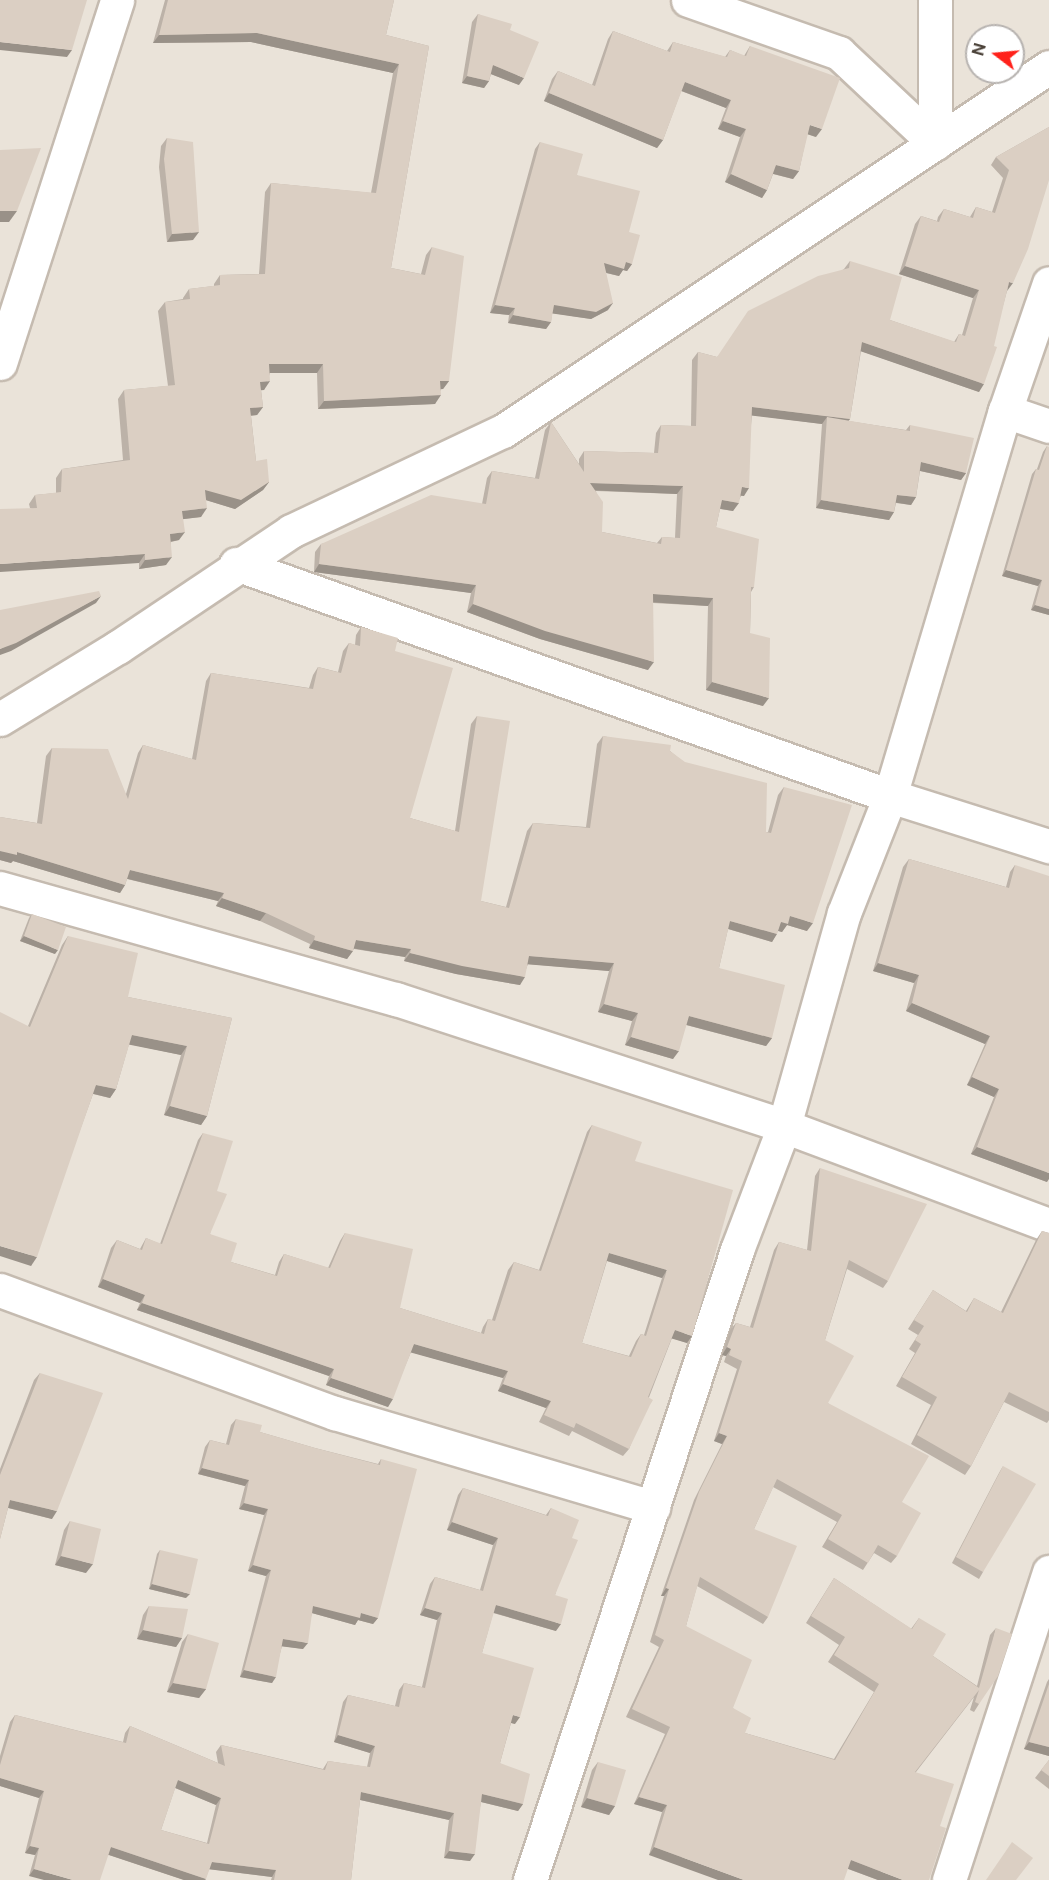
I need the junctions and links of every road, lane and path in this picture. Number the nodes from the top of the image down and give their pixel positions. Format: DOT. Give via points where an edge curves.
graph roads {
  1 [pos="117,0"];
  2 [pos="688,0"];
  3 [pos="935,0"];
  4 [pos="1046,73"];
  5 [pos="935,143"];
  6 [pos="33,261"];
  7 [pos="0,282"];
  8 [pos="1049,283"];
  9 [pos="0,363"];
  10 [pos="1005,411"];
  11 [pos="1049,426"];
  12 [pos="236,564"];
  13 [pos="0,718"];
  14 [pos="890,796"];
  15 [pos="1049,846"];
  16 [pos="0,888"];
  17 [pos="784,1126"];
  18 [pos="1049,1225"];
  19 [pos="0,1290"];
  20 [pos="653,1507"];
  21 [pos="1049,1572"];
  22 [pos="531,1880"];
  23 [pos="949,1880"];
  1 -- 6 [label="street"];
  2 -- 5 [label="street" via="839,53"];
  3 -- 5 [label="street"];
  4 -- 5 [label="street"];
  5 -- 12 [label="street" via="503,431 291,531"];
  6 -- 7 [label="street"];
  6 -- 9 [label="street"];
  8 -- 10 [label="street"];
  10 -- 11 [label="street"];
  10 -- 14 [label="street"];
  12 -- 13 [label="street" via="118,647"];
  12 -- 14 [label="street"];
  14 -- 15 [label="street"];
  14 -- 17 [label="street" via="844,913"];
  16 -- 17 [label="street" via="396,999"];
  17 -- 18 [label="street"];
  17 -- 20 [label="street" via="737,1250"];
  19 -- 20 [label="street" via="335,1413"];
  20 -- 22 [label="street"];
  21 -- 23 [label="street"];
}
